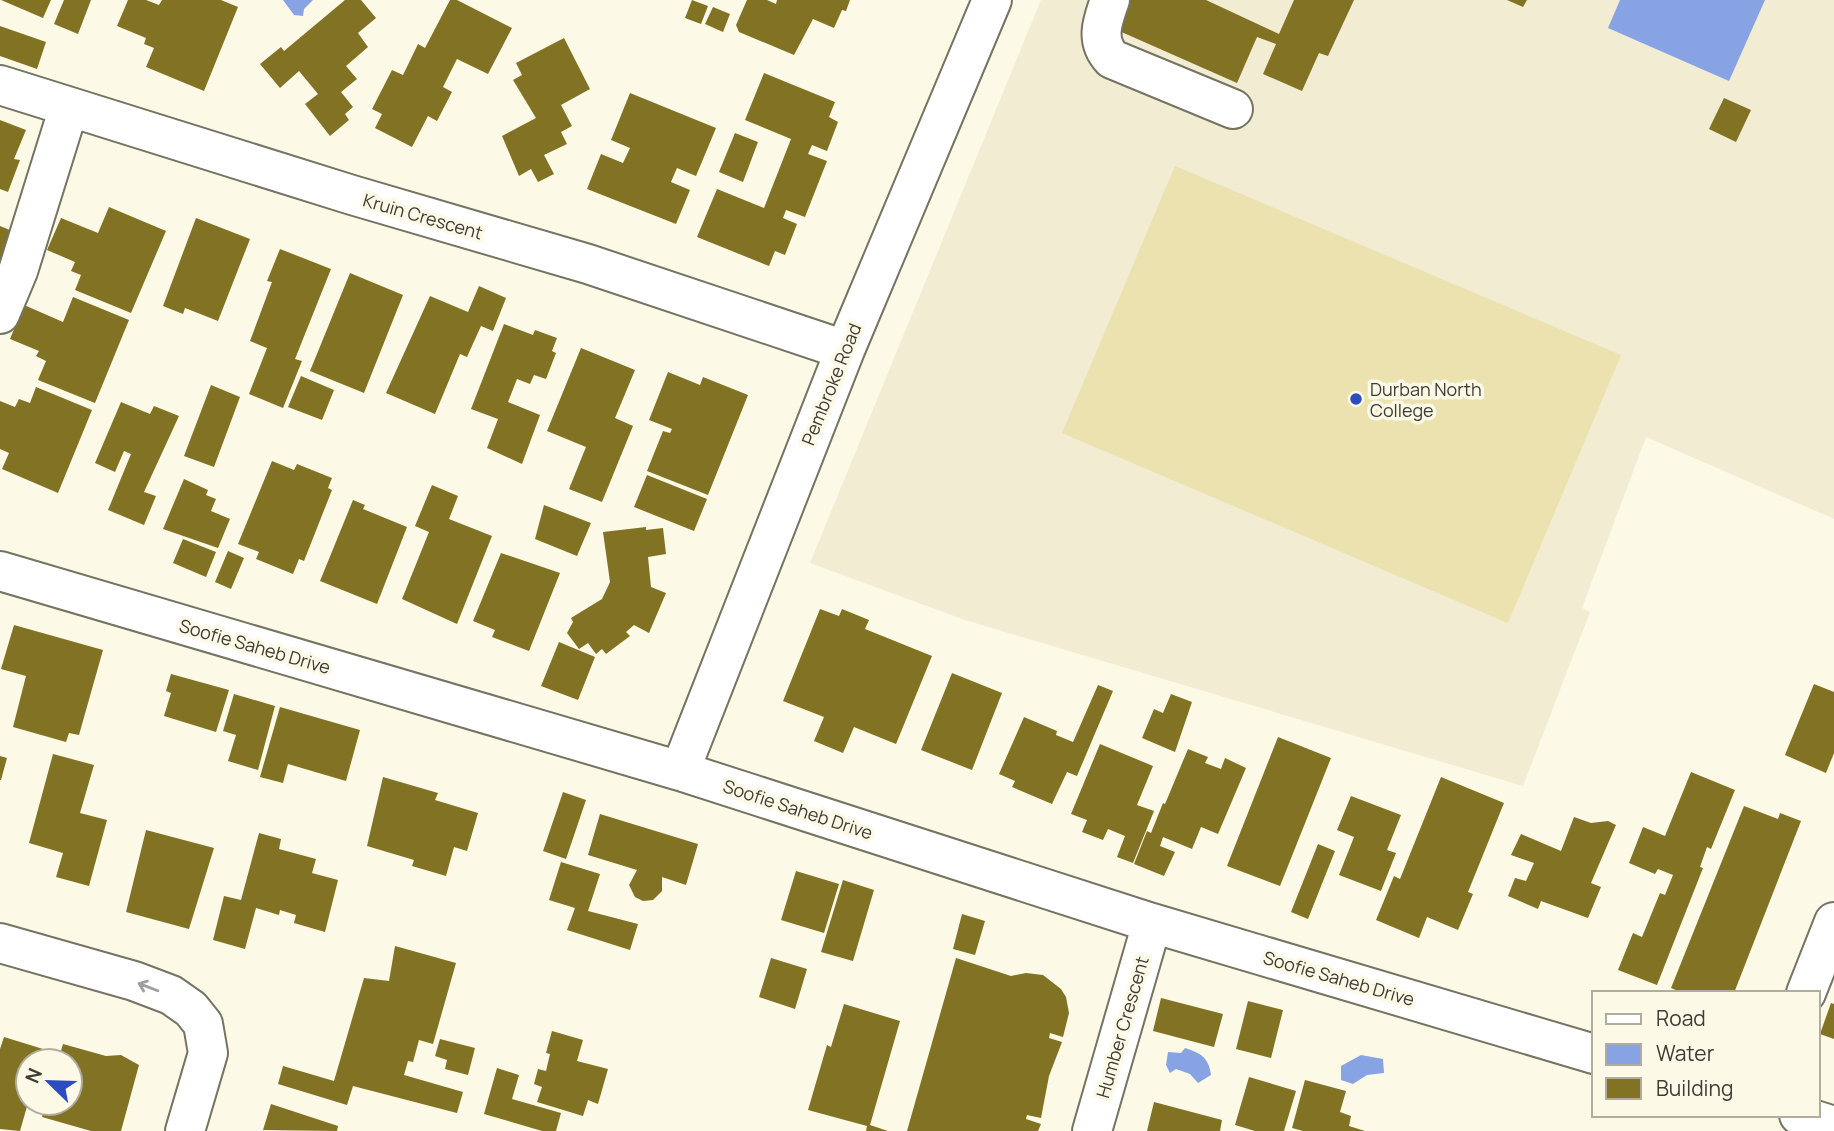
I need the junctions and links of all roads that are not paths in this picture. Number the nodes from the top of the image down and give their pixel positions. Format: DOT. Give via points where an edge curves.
graph roads {
  1 [pos="992,0"];
  2 [pos="1110,0"];
  3 [pos="0,85"];
  4 [pos="69,107"];
  5 [pos="1233,109"];
  6 [pos="0,314"];
  7 [pos="845,349"];
  8 [pos="0,571"];
  9 [pos="680,771"];
  10 [pos="1834,922"];
  11 [pos="1152,923"];
  12 [pos="0,943"];
  13 [pos="1806,991"];
  14 [pos="1592,1053"];
  15 [pos="1805,1117"];
  16 [pos="1834,1126"];
  17 [pos="185,1131"];
  18 [pos="1092,1131"];
  1 -- 7 [label="street, Pembroke Road"];
  2 -- 5 [label="street" via="1101,32 1102,48 1112,59"];
  3 -- 4 [label="street, Kruin Crescent"];
  4 -- 6 [label="street"];
  4 -- 7 [label="street, Kruin Crescent" via="588,264"];
  7 -- 9 [label="street, Pembroke Road"];
  8 -- 9 [label="street, Soofie Saheb Drive"];
  9 -- 11 [label="street, Soofie Saheb Drive"];
  10 -- 13 [label="street"];
  11 -- 14 [label="street, Soofie Saheb Drive"];
  11 -- 18 [label="street, Humber Crescent"];
  17 -- 12 [label="street, one-way" via="208,1053 203,1024 191,1009 171,995 134,981"];
  15 -- 16 [label="street"];
}
